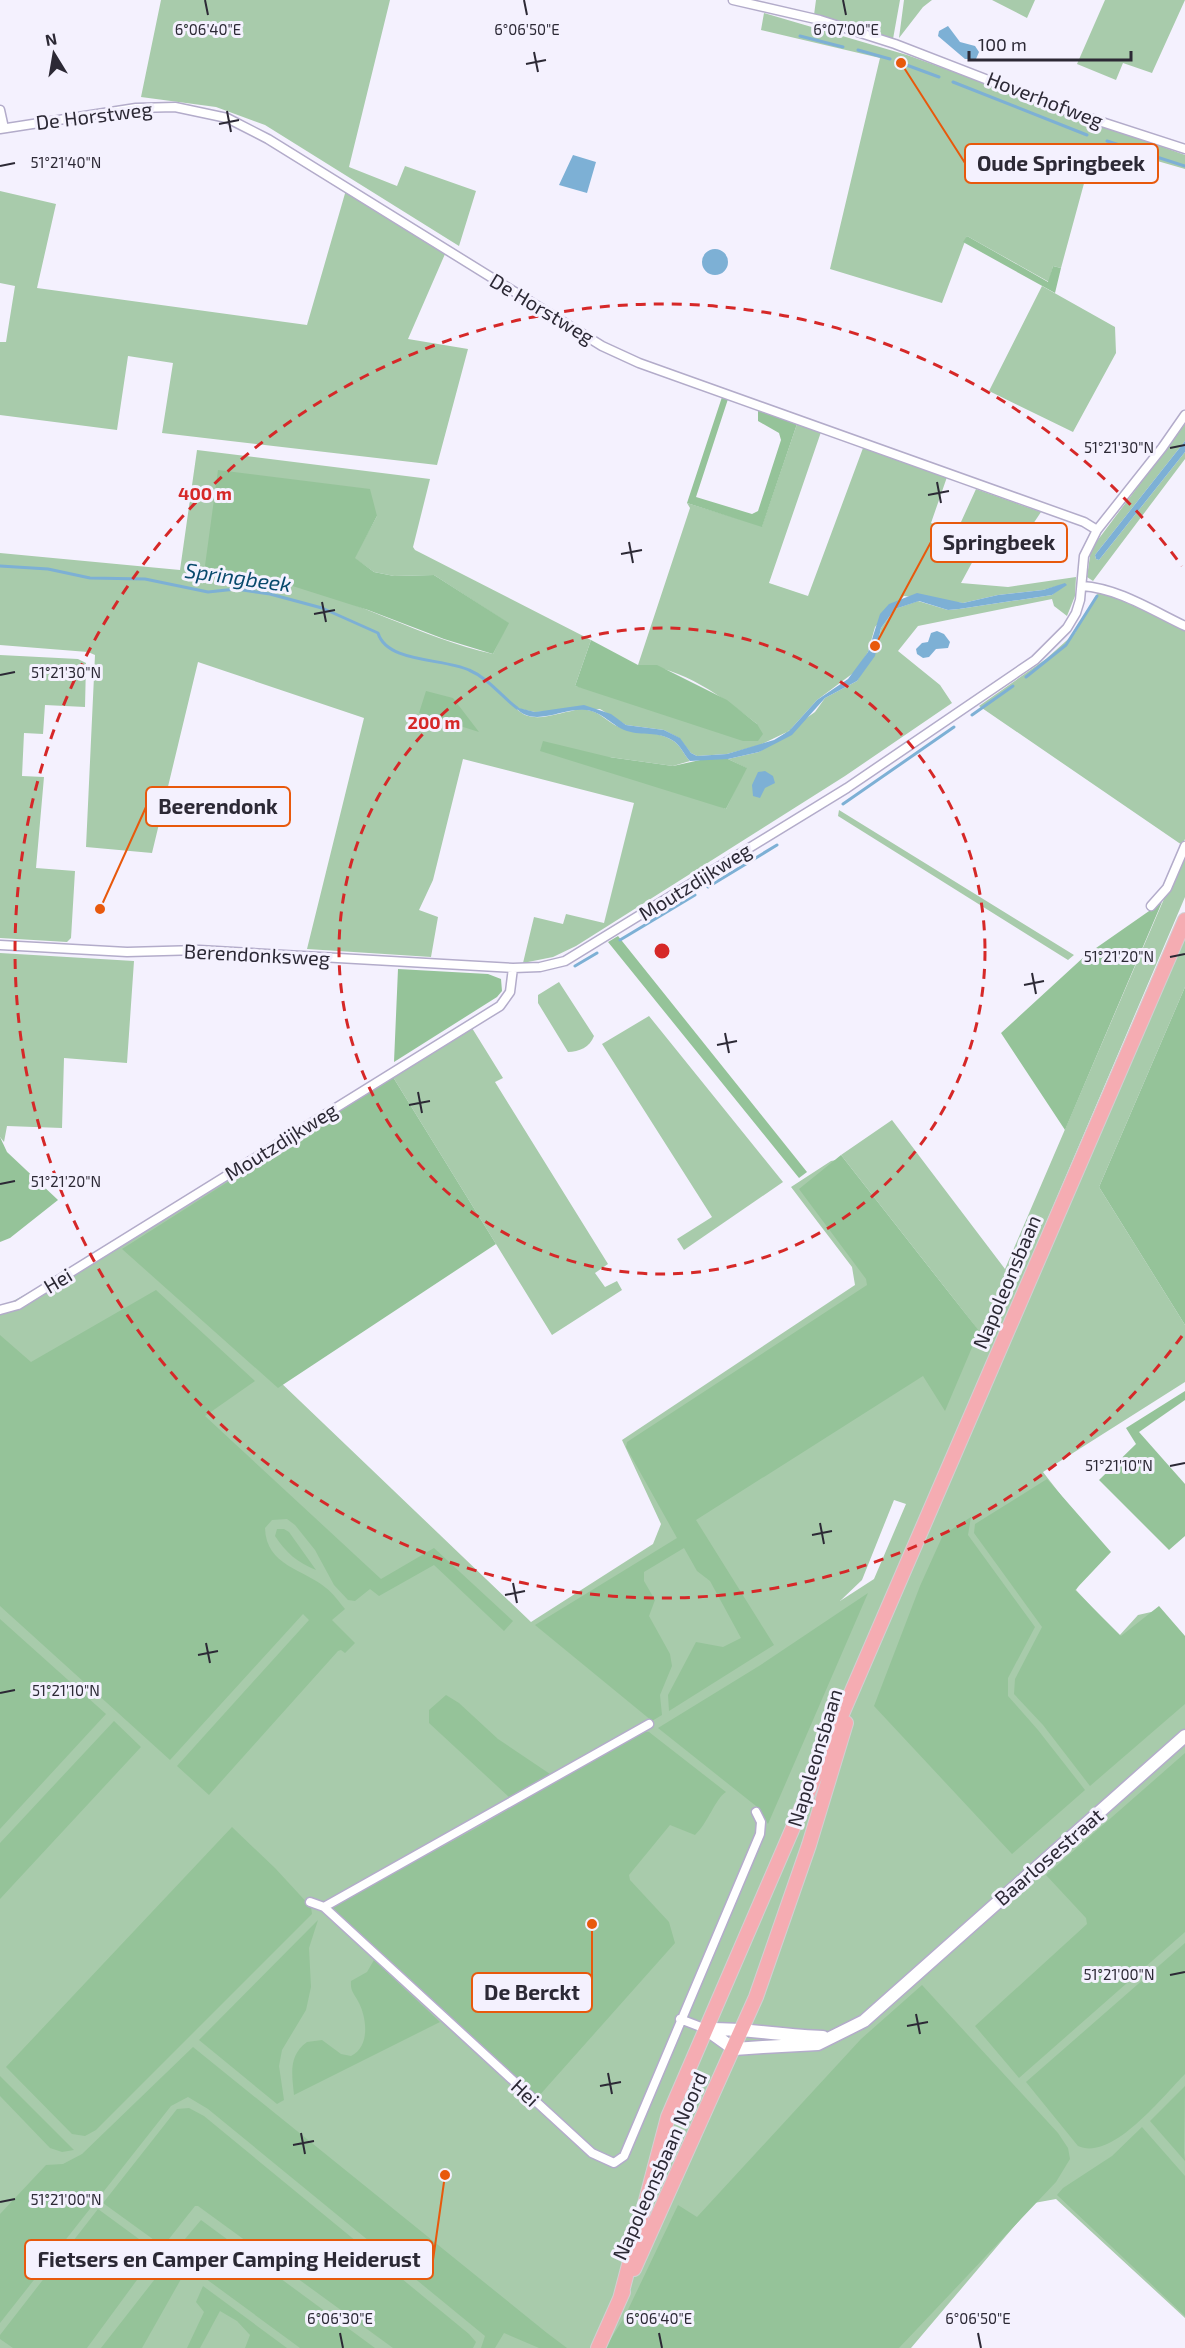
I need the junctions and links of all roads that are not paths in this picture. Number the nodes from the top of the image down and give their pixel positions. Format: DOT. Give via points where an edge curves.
graph roads {
  1 [pos="733,0"];
  2 [pos="0,110"];
  3 [pos="2,129"];
  4 [pos="1185,149"];
  5 [pos="1185,415"];
  6 [pos="1097,530"];
  7 [pos="1082,586"];
  8 [pos="1185,626"];
  9 [pos="1185,846"];
  10 [pos="1151,906"];
  11 [pos="1185,920"];
  12 [pos="0,945"];
  13 [pos="513,968"];
  14 [pos="114,1246"];
  15 [pos="0,1310"];
  16 [pos="865,1661"];
  17 [pos="649,1724"];
  18 [pos="1185,1736"];
  19 [pos="756,1812"];
  20 [pos="784,1848"];
  21 [pos="310,1902"];
  22 [pos="324,1907"];
  23 [pos="756,1997"];
  24 [pos="680,2019"];
  25 [pos="743,2028"];
  26 [pos="706,2029"];
  27 [pos="835,2037"];
  28 [pos="734,2049"];
  29 [pos="620,2299"];
  30 [pos="598,2348"];
  1 -- 4 [label="street, Hoverhofweg" via="820,20 904,47 1068,111"];
  2 -- 3 [label="street"];
  3 -- 6 [label="street, De Horstweg" via="136,108 176,107 226,118 268,139 611,350"];
  5 -- 6 [label="street, Moutzdijkweg"];
  6 -- 7 [label="street, Moutzdijkweg" via="1084,556"];
  7 -- 8 [label="street" via="1126,598"];
  7 -- 13 [label="street, Moutzdijkweg" via="1076,613 1067,628 1041,654 847,788 565,961"];
  9 -- 10 [label="street" via="1167,888"];
  11 -- 16 [label="main road, Napoleonsbaan"];
  12 -- 13 [label="street, Berendonksweg" via="127,952 200,950"];
  13 -- 14 [label="street, Moutzdijkweg" via="510,992 500,1006"];
  14 -- 15 [label="street, Hei" via="18,1305"];
  16 -- 20 [label="main road, Napoleonsbaan"];
  16 -- 23 [label="main road, Napoleonsbaan" via="802,1866"];
  17 -- 22 [label="street"];
  18 -- 27 [label="street, Baarlosestraat" via="864,2021"];
  19 -- 24 [label="street, Hei" via="761,1822 760,1834"];
  20 -- 26 [label="main road, Napoleonsbaan Noord"];
  21 -- 22 [label="street, Hei"];
  22 -- 24 [label="street, Hei" via="592,2153 614,2163 624,2156"];
  23 -- 25 [label="main road, Napoleonsbaan Noord"];
  24 -- 26 [label="street"];
  25 -- 26 [label="street"];
  25 -- 27 [label="street" via="790,2037"];
  25 -- 28 [label="main road, Napoleonsbaan Noord"];
  26 -- 28 [label="street"];
  26 -- 29 [label="main road, Napoleonsbaan Noord" via="668,2117"];
  27 -- 28 [label="street" via="818,2044"];
  28 -- 29 [label="main road, Napoleonsbaan Noord"];
  29 -- 30 [label="main road, Napoleonsbaan Noord"];
}
